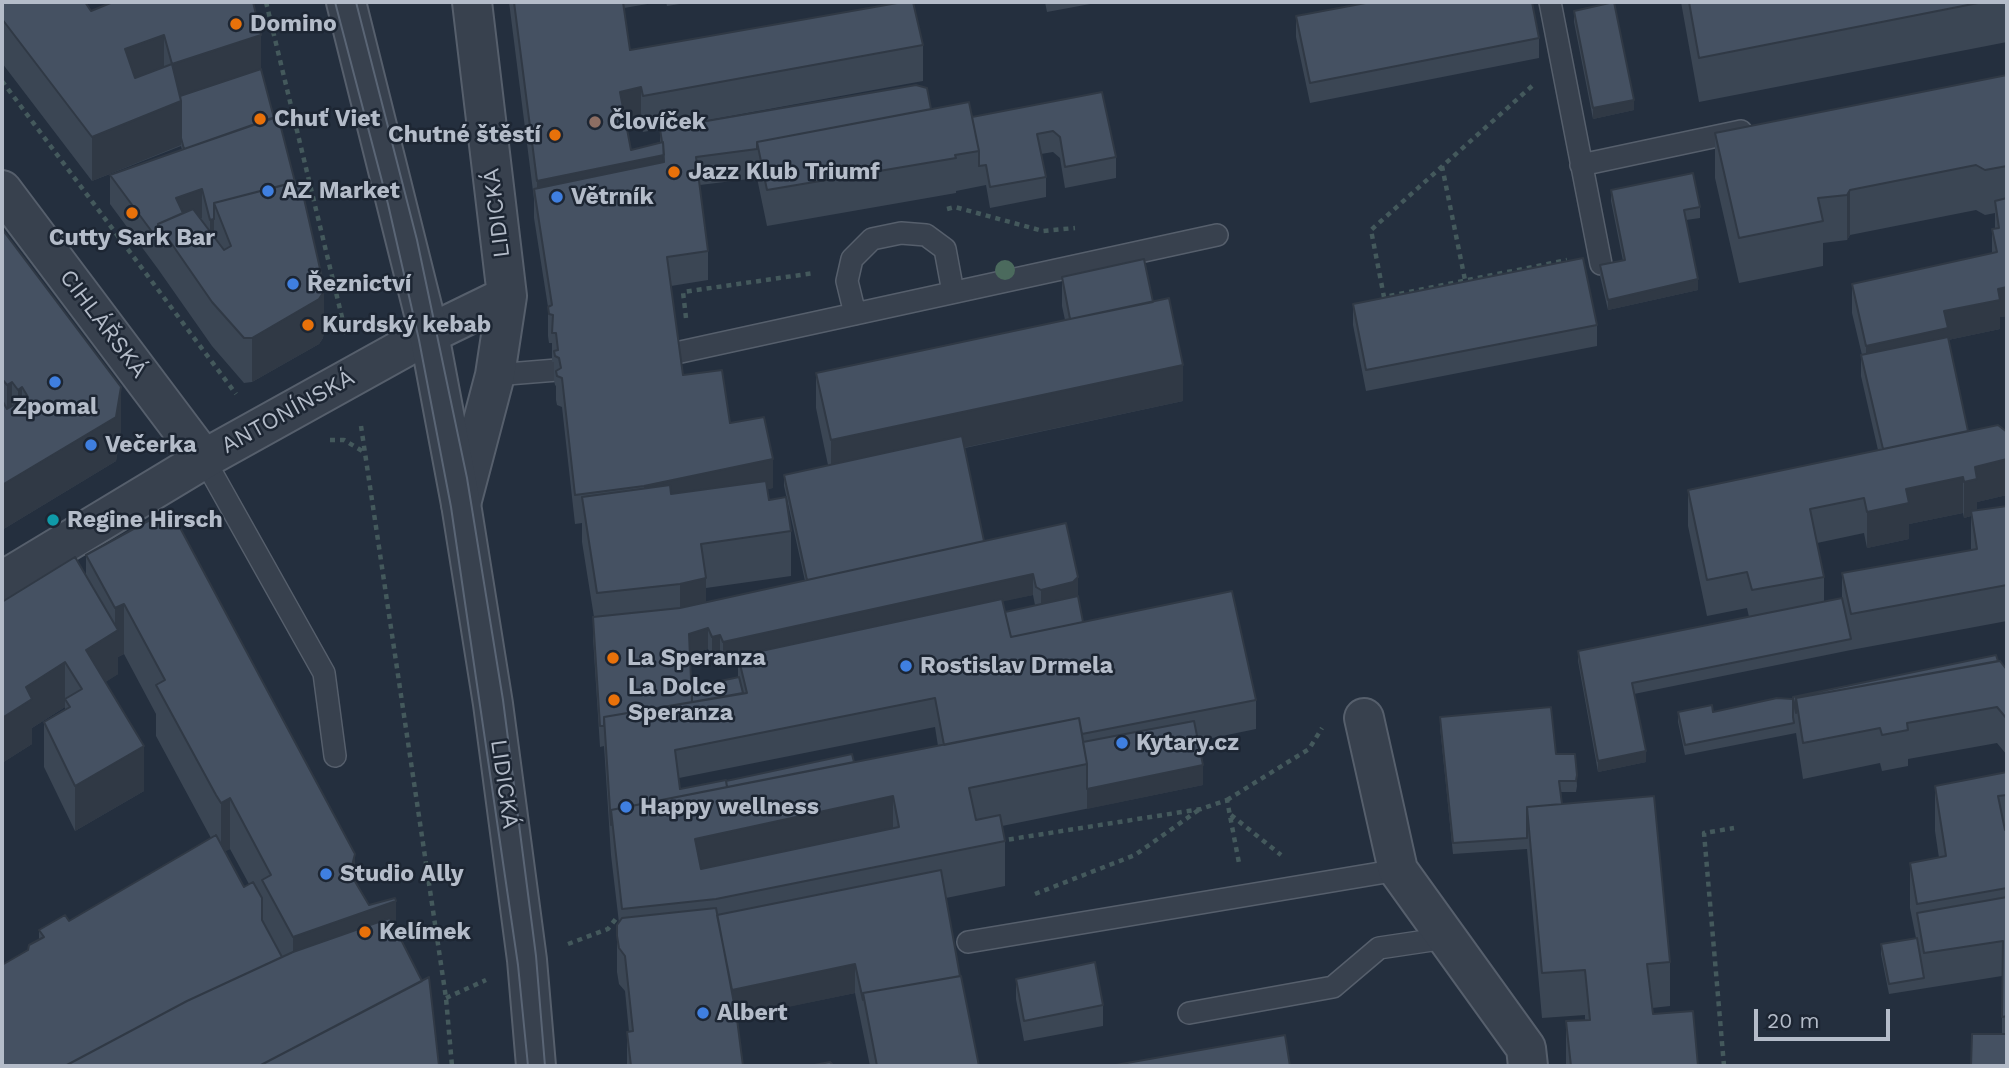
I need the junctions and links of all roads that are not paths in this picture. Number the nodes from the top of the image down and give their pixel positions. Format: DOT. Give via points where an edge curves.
graph roads {
  1 [pos="346,2"];
  2 [pos="472,2"];
  3 [pos="1550,2"];
  4 [pos="1764,126"];
  5 [pos="1581,165"];
  6 [pos="2,190"];
  7 [pos="1217,235"];
  8 [pos="1600,259"];
  9 [pos="953,292"];
  10 [pos="507,296"];
  11 [pos="855,314"];
  12 [pos="429,334"];
  13 [pos="676,353"];
  14 [pos="557,370"];
  15 [pos="495,375"];
  16 [pos="204,458"];
  17 [pos="461,504"];
  18 [pos="2,581"];
  19 [pos="1364,718"];
  20 [pos="335,756"];
  21 [pos="1398,870"];
  22 [pos="1446,937"];
  23 [pos="968,942"];
  24 [pos="1189,1013"];
  25 [pos="536,1066"];
  26 [pos="1528,1066"];
  1 -- 12 [label="street, LIDICKÁ"];
  2 -- 10 [label="street, LIDICKÁ"];
  3 -- 5 [label="lane"];
  4 -- 5 [label="lane"];
  5 -- 8 [label="lane"];
  6 -- 16 [label="street, CIHLÁŘSKÁ"];
  7 -- 9 [label="lane"];
  9 -- 11 [label="lane"];
  9 -- 11 [label="lane" via="945,249 926,235 872,239 852,258 847,281"];
  10 -- 12 [label="street, ANTONÍNSKÁ"];
  10 -- 15 [label="street, LIDICKÁ"];
  11 -- 13 [label="lane"];
  12 -- 16 [label="street, ANTONÍNSKÁ"];
  12 -- 17 [label="street, LIDICKÁ"];
  14 -- 15 [label="lane"];
  15 -- 17 [label="street, LIDICKÁ"];
  16 -- 18 [label="street, ANTONÍNSKÁ"];
  16 -- 20 [label="lane" via="324,673"];
  17 -- 25 [label="street, LIDICKÁ" via="493,704 527,960"];
  19 -- 21 [label="street"];
  21 -- 22 [label="street"];
  21 -- 23 [label="lane"];
  22 -- 24 [label="lane" via="1379,948 1333,988"];
  22 -- 26 [label="street" via="1526,1048"];
}
